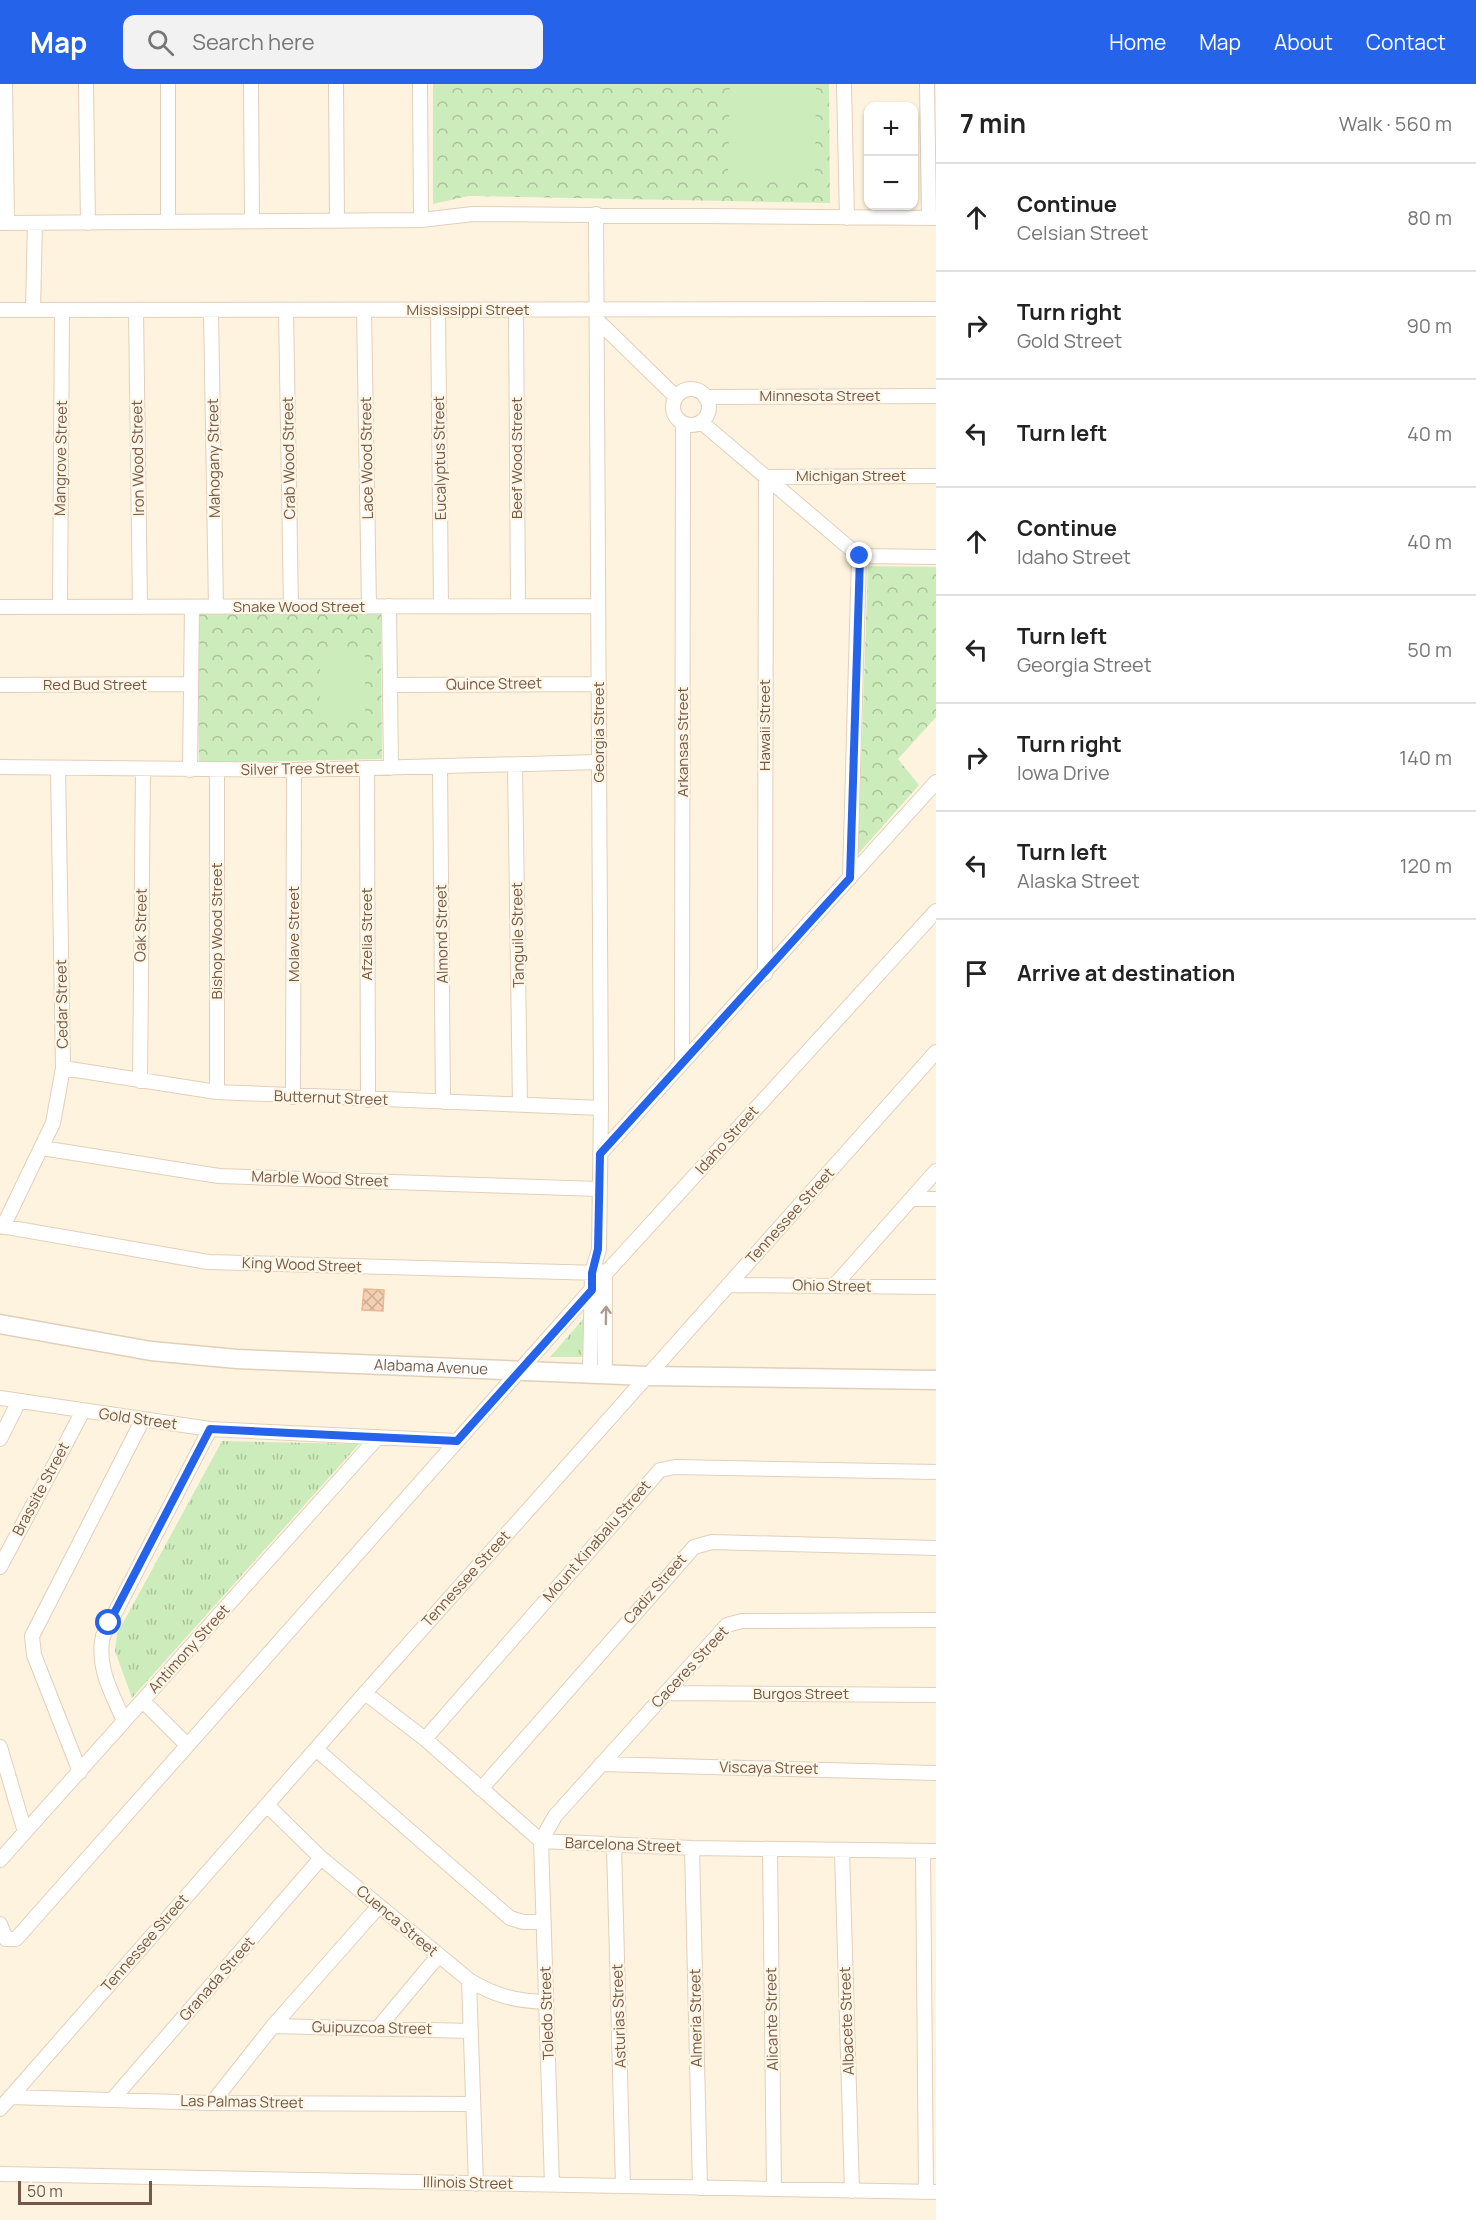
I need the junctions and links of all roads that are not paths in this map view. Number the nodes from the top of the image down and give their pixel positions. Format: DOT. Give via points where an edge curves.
graph roads {
  1 [pos="5,84"];
  2 [pos="86,84"];
  3 [pos="168,84"];
  4 [pos="251,84"];
  5 [pos="336,84"];
  6 [pos="420,84"];
  7 [pos="844,84"];
  8 [pos="927,84"];
  9 [pos="596,214"];
  10 [pos="847,218"];
  11 [pos="932,218"];
  12 [pos="337,220"];
  13 [pos="421,220"];
  14 [pos="252,221"];
  15 [pos="168,222"];
  16 [pos="3,223"];
  17 [pos="35,223"];
  18 [pos="88,223"];
  19 [pos="936,309"];
  20 [pos="0,310"];
  21 [pos="33,310"];
  22 [pos="62,310"];
  23 [pos="136,310"];
  24 [pos="211,310"];
  25 [pos="286,310"];
  26 [pos="364,310"];
  27 [pos="438,310"];
  28 [pos="516,310"];
  29 [pos="597,315"];
  30 [pos="936,396"];
  31 [pos="676,397"];
  32 [pos="705,397"];
  33 [pos="701,422"];
  34 [pos="683,424"];
  35 [pos="936,476"];
  36 [pos="766,477"];
  37 [pos="860,556"];
  38 [pos="936,557"];
  39 [pos="369,606"];
  40 [pos="389,606"];
  41 [pos="441,606"];
  42 [pos="518,606"];
  43 [pos="598,606"];
  44 [pos="0,607"];
  45 [pos="60,607"];
  46 [pos="140,607"];
  47 [pos="192,607"];
  48 [pos="216,607"];
  49 [pos="291,607"];
  50 [pos="191,684"];
  51 [pos="598,684"];
  52 [pos="0,685"];
  53 [pos="390,685"];
  54 [pos="599,762"];
  55 [pos="515,765"];
  56 [pos="0,767"];
  57 [pos="440,767"];
  58 [pos="366,768"];
  59 [pos="391,768"];
  60 [pos="58,769"];
  61 [pos="143,770"];
  62 [pos="190,770"];
  63 [pos="217,770"];
  64 [pos="294,770"];
  65 [pos="936,782"];
  66 [pos="850,878"];
  67 [pos="936,911"];
  68 [pos="765,974"];
  69 [pos="936,1052"];
  70 [pos="682,1061"];
  71 [pos="63,1068"];
  72 [pos="140,1081"];
  73 [pos="217,1092"];
  74 [pos="293,1097"];
  75 [pos="368,1100"];
  76 [pos="443,1102"];
  77 [pos="520,1105"];
  78 [pos="601,1108"];
  79 [pos="42,1148"];
  80 [pos="600,1154"];
  81 [pos="936,1171"];
  82 [pos="599,1189"];
  83 [pos="911,1199"];
  84 [pos="936,1199"];
  85 [pos="1,1226"];
  86 [pos="599,1273"];
  87 [pos="728,1285"];
  88 [pos="834,1286"];
  89 [pos="936,1287"];
  90 [pos="592,1290"];
  91 [pos="0,1324"];
  92 [pos="520,1370"];
  93 [pos="598,1373"];
  94 [pos="647,1376"];
  95 [pos="936,1380"];
  96 [pos="0,1398"];
  97 [pos="19,1401"];
  98 [pos="83,1411"];
  99 [pos="142,1421"];
  100 [pos="210,1429"];
  101 [pos="378,1437"];
  102 [pos="0,1439"];
  103 [pos="457,1441"];
  104 [pos="936,1472"];
  105 [pos="936,1548"];
  106 [pos="0,1567"];
  107 [pos="936,1620"];
  108 [pos="364,1693"];
  109 [pos="666,1693"];
  110 [pos="936,1695"];
  111 [pos="142,1701"];
  112 [pos="124,1721"];
  113 [pos="425,1739"];
  114 [pos="187,1745"];
  115 [pos="0,1747"];
  116 [pos="317,1750"];
  117 [pos="601,1764"];
  118 [pos="80,1772"];
  119 [pos="936,1773"];
  120 [pos="481,1789"];
  121 [pos="267,1805"];
  122 [pos="25,1832"];
  123 [pos="541,1841"];
  124 [pos="614,1845"];
  125 [pos="692,1848"];
  126 [pos="770,1849"];
  127 [pos="842,1851"];
  128 [pos="929,1851"];
  129 [pos="321,1858"];
  130 [pos="0,1860"];
  131 [pos="379,1906"];
  132 [pos="544,1922"];
  133 [pos="0,1924"];
  134 [pos="439,1955"];
  135 [pos="470,1980"];
  136 [pos="546,2001"];
  137 [pos="273,2026"];
  138 [pos="378,2028"];
  139 [pos="471,2031"];
  140 [pos="10,2097"];
  141 [pos="112,2100"];
  142 [pos="212,2103"];
  143 [pos="473,2104"];
  144 [pos="0,2109"];
  145 [pos="0,2174"];
  146 [pos="476,2184"];
  147 [pos="552,2185"];
  148 [pos="623,2186"];
  149 [pos="700,2188"];
  150 [pos="774,2189"];
  151 [pos="852,2191"];
  152 [pos="931,2192"];
  1 -- 16 [label="street"];
  2 -- 18 [label="street"];
  3 -- 15 [label="street"];
  4 -- 14 [label="street"];
  5 -- 12 [label="street"];
  6 -- 13 [label="street"];
  7 -- 10 [label="street"];
  8 -- 11 [label="street"];
  9 -- 10 [label="street"];
  9 -- 13 [label="street" via="474,214"];
  9 -- 29 [label="street, Georgia Street"];
  10 -- 11 [label="street"];
  12 -- 13 [label="street"];
  12 -- 14 [label="street"];
  14 -- 15 [label="street"];
  15 -- 18 [label="street"];
  16 -- 17 [label="street"];
  17 -- 18 [label="street"];
  17 -- 21 [label="street"];
  19 -- 29 [label="street, Mississippi Street"];
  20 -- 21 [label="street, Mississippi Street"];
  21 -- 22 [label="street, Mississippi Street"];
  22 -- 23 [label="street, Mississippi Street"];
  22 -- 45 [label="street, Mangrove Street"];
  23 -- 24 [label="street, Mississippi Street"];
  23 -- 46 [label="street, Iron Wood Street"];
  24 -- 25 [label="street, Mississippi Street"];
  24 -- 48 [label="street, Mahogany Street"];
  25 -- 26 [label="street, Mississippi Street"];
  25 -- 49 [label="street, Crab Wood Street"];
  26 -- 27 [label="street, Mississippi Street"];
  26 -- 39 [label="street, Lace Wood Street"];
  27 -- 28 [label="street, Mississippi Street"];
  27 -- 41 [label="street, Eucalyptus Street"];
  28 -- 29 [label="street, Mississippi Street"];
  28 -- 42 [label="street, Beef Wood Street"];
  29 -- 31 [label="street"];
  29 -- 43 [label="street, Georgia Street"];
  30 -- 32 [label="street, Minnesota Street"];
  31 -- 32 [label="street" via="690,390"];
  31 -- 34 [label="street" via="673,412"];
  32 -- 33 [label="street" via="708,413"];
  33 -- 34 [label="street"];
  33 -- 36 [label="street"];
  34 -- 70 [label="street, Arkansas Street"];
  35 -- 36 [label="street, Michigan Street"];
  36 -- 37 [label="street"];
  36 -- 68 [label="street, Hawaii Street"];
  37 -- 38 [label="street"];
  37 -- 66 [label="street"];
  39 -- 40 [label="street, Snake Wood Street"];
  39 -- 49 [label="street, Snake Wood Street"];
  40 -- 41 [label="street, Snake Wood Street"];
  40 -- 53 [label="street"];
  41 -- 42 [label="street, Snake Wood Street"];
  42 -- 43 [label="street, Snake Wood Street"];
  43 -- 51 [label="street, Georgia Street"];
  44 -- 45 [label="street, Snake Wood Street"];
  45 -- 46 [label="street, Snake Wood Street"];
  46 -- 47 [label="street, Snake Wood Street"];
  47 -- 48 [label="street, Snake Wood Street"];
  47 -- 50 [label="street"];
  48 -- 49 [label="street, Snake Wood Street"];
  50 -- 52 [label="street, Red Bud Street"];
  50 -- 62 [label="street"];
  51 -- 53 [label="street, Quince Street"];
  51 -- 54 [label="street, Georgia Street"];
  53 -- 59 [label="street"];
  54 -- 55 [label="street, Silver Tree Street"];
  54 -- 78 [label="street, Georgia Street"];
  55 -- 57 [label="street, Silver Tree Street"];
  55 -- 77 [label="street, Tanguile Street"];
  56 -- 60 [label="street, Silver Tree Street"];
  57 -- 59 [label="street, Silver Tree Street"];
  57 -- 76 [label="street, Almond Street"];
  58 -- 59 [label="street, Silver Tree Street"];
  58 -- 64 [label="street, Silver Tree Street"];
  58 -- 75 [label="street, Afzelia Street"];
  60 -- 61 [label="street, Silver Tree Street"];
  60 -- 71 [label="street, Cedar Street"];
  61 -- 62 [label="street, Silver Tree Street"];
  61 -- 72 [label="street, Oak Street"];
  62 -- 63 [label="street, Silver Tree Street"];
  63 -- 64 [label="street, Silver Tree Street"];
  63 -- 73 [label="street, Bishop Wood Street"];
  64 -- 74 [label="street, Molave Street"];
  65 -- 66 [label="street"];
  66 -- 68 [label="street"];
  67 -- 86 [label="street, Idaho Street"];
  68 -- 70 [label="street"];
  69 -- 87 [label="street, Tennessee Street"];
  70 -- 80 [label="street"];
  71 -- 72 [label="street, Butternut Street"];
  71 -- 79 [label="street, Cedar Street" via="55,1115"];
  72 -- 73 [label="street, Butternut Street"];
  73 -- 74 [label="street, Butternut Street"];
  74 -- 75 [label="street, Butternut Street"];
  75 -- 76 [label="street, Butternut Street"];
  76 -- 77 [label="street, Butternut Street"];
  77 -- 78 [label="street, Butternut Street"];
  78 -- 80 [label="street, Georgia Street"];
  79 -- 82 [label="street, Marble Wood Street" via="219,1176"];
  79 -- 85 [label="street, Cedar Street"];
  80 -- 82 [label="street, Georgia Street"];
  81 -- 83 [label="street"];
  82 -- 86 [label="street, Georgia Street"];
  83 -- 84 [label="street"];
  83 -- 88 [label="street"];
  85 -- 86 [label="street, King Wood Street" via="208,1262"];
  86 -- 90 [label="street, Idaho Street"];
  93 -- 86 [label="street, Georgia Street, one-way"];
  87 -- 88 [label="street, Ohio Street"];
  87 -- 94 [label="street, Tennessee Street"];
  88 -- 89 [label="street, Ohio Street"];
  90 -- 92 [label="street, Idaho Street"];
  90 -- 93 [label="street"];
  91 -- 92 [label="street, Alabama Avenue" via="195,1356"];
  92 -- 93 [label="street, Alabama Avenue"];
  92 -- 103 [label="street, Idaho Street"];
  93 -- 94 [label="street, Alabama Avenue"];
  94 -- 95 [label="street, Alabama Avenue"];
  94 -- 108 [label="street, Tennessee Street"];
  96 -- 97 [label="street, Gold Street"];
  97 -- 98 [label="street, Gold Street"];
  97 -- 102 [label="street"];
  98 -- 99 [label="street, Gold Street"];
  98 -- 106 [label="street, Brassite Street"];
  99 -- 100 [label="street, Gold Street"];
  99 -- 118 [label="street" via="32,1636 34,1655"];
  100 -- 101 [label="street, Gold Street"];
  100 -- 112 [label="street" via="103,1636 100,1657"];
  101 -- 103 [label="street, Gold Street"];
  101 -- 111 [label="street, Antimony Street"];
  103 -- 114 [label="street, Idaho Street"];
  104 -- 113 [label="street, Mount Kinabalu Street" via="675,1467 660,1470"];
  105 -- 120 [label="street, Cadiz Street" via="712,1542 694,1546"];
  107 -- 109 [label="street, Caceres Street" via="733,1622 721,1630"];
  108 -- 113 [label="street"];
  108 -- 116 [label="street, Tennessee Street"];
  109 -- 110 [label="street, Burgos Street"];
  109 -- 117 [label="street, Caceres Street"];
  111 -- 112 [label="street, Antimony Street"];
  111 -- 114 [label="street"];
  112 -- 118 [label="street, Antimony Street"];
  113 -- 120 [label="street"];
  114 -- 133 [label="street, Idaho Street" via="16,1939 4,1936"];
  115 -- 122 [label="street"];
  116 -- 121 [label="street, Tennessee Street"];
  116 -- 132 [label="street" via="510,1918"];
  117 -- 119 [label="street, Viscaya Street"];
  117 -- 123 [label="street, Caceres Street" via="555,1816"];
  118 -- 122 [label="street, Antimony Street"];
  120 -- 123 [label="street"];
  121 -- 129 [label="street, Cuenca Street"];
  121 -- 140 [label="street, Tennessee Street"];
  122 -- 130 [label="street, Antimony Street"];
  123 -- 124 [label="street, Barcelona Street"];
  123 -- 132 [label="street, Toledo Street"];
  124 -- 125 [label="street, Barcelona Street"];
  124 -- 148 [label="street, Asturias Street"];
  125 -- 126 [label="street, Barcelona Street"];
  125 -- 149 [label="street, Almeria Street"];
  126 -- 127 [label="street, Barcelona Street"];
  126 -- 150 [label="street, Alicante Street"];
  127 -- 128 [label="street, Barcelona Street"];
  127 -- 151 [label="street, Albacete Street"];
  128 -- 152 [label="street"];
  129 -- 131 [label="street, Cuenca Street"];
  129 -- 141 [label="street, Granada Street"];
  131 -- 134 [label="street, Cuenca Street"];
  131 -- 137 [label="street"];
  132 -- 136 [label="street, Toledo Street"];
  134 -- 135 [label="street, Cuenca Street"];
  134 -- 138 [label="street"];
  135 -- 136 [label="street, Cuenca Street" via="491,1994 508,1999"];
  135 -- 139 [label="street"];
  136 -- 147 [label="street, Toledo Street"];
  137 -- 138 [label="street, Guipuzcoa Street"];
  137 -- 142 [label="street"];
  138 -- 139 [label="street, Guipuzcoa Street"];
  139 -- 143 [label="street"];
  140 -- 141 [label="street, Las Palmas Street"];
  140 -- 144 [label="street, Tennessee Street"];
  141 -- 142 [label="street, Las Palmas Street"];
  142 -- 143 [label="street, Las Palmas Street"];
  143 -- 146 [label="street"];
  145 -- 146 [label="street, Illinois Street"];
  146 -- 147 [label="street, Illinois Street"];
  147 -- 148 [label="street, Illinois Street"];
  148 -- 149 [label="street, Illinois Street"];
  149 -- 150 [label="street, Illinois Street"];
  150 -- 151 [label="street, Illinois Street"];
  151 -- 152 [label="street, Illinois Street"];
}
